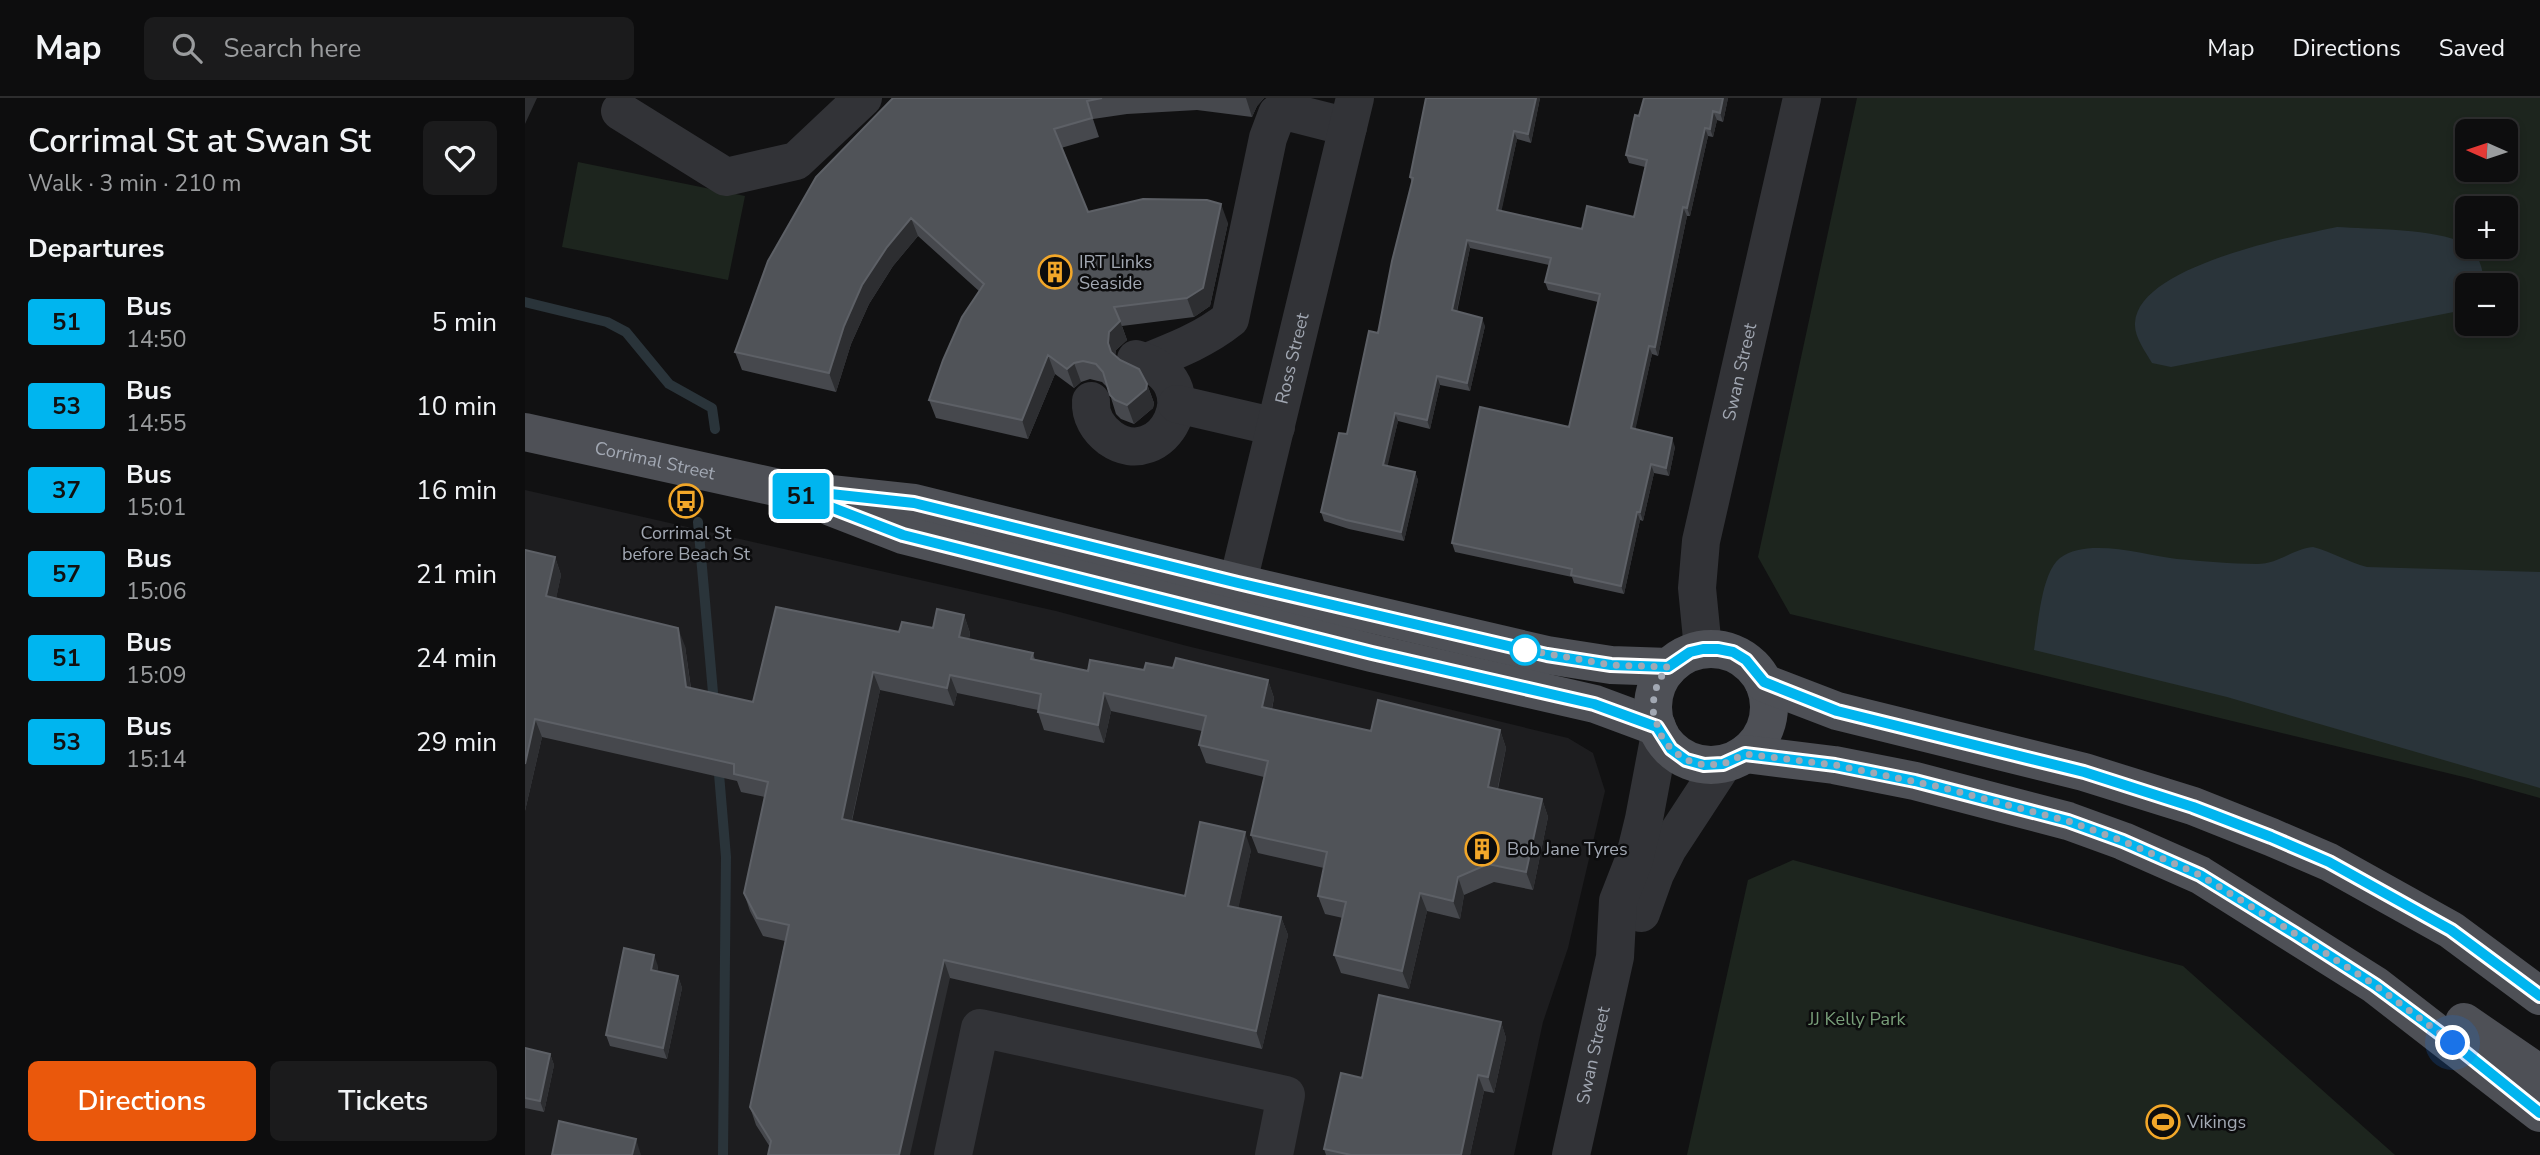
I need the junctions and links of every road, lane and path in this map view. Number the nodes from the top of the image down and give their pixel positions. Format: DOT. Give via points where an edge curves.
graph roads {
  1 [pos="863,98"];
  2 [pos="1802,98"];
  3 [pos="619,111"];
  4 [pos="1352,113"];
  5 [pos="1091,401"];
  6 [pos="1177,404"];
  7 [pos="1276,427"];
  8 [pos="525,432"];
  9 [pos="1234,600"];
  10 [pos="1703,649"];
  11 [pos="1668,667"];
  12 [pos="1764,682"];
  13 [pos="1658,731"];
  14 [pos="1734,759"];
  15 [pos="1615,957"];
  16 [pos="2375,985"];
  17 [pos="2540,996"];
  18 [pos="2540,1074"];
  19 [pos="2540,1113"];
  20 [pos="953,1155"];
  21 [pos="1274,1155"];
  22 [pos="1571,1155"];
  1 -- 3 [label="street" via="796,161 726,177"];
  2 -- 10 [label="street, Swan Street" via="1702,541 1697,588"];
  4 -- 6 [label="street" via="1277,114 1230,319 1192,344 1142,360 1169,377"];
  4 -- 7 [label="street, Ross Street"];
  5 -- 6 [label="street" via="1094,420 1103,433 1129,446 1157,439 1168,429"];
  6 -- 7 [label="street"];
  7 -- 9 [label="street, Ross Street"];
  8 -- 9 [label="main road, Corrimal Street" via="784,489 914,503"];
  9 -- 11 [label="main road, Corrimal Street" via="1611,665"];
  9 -- 13 [label="main road, Corrimal Street" via="1372,653 1594,704"];
  10 -- 11 [label="main road"];
  10 -- 12 [label="main road" via="1733,652"];
  11 -- 13 [label="main road" via="1654,695"];
  12 -- 14 [label="main road" via="1768,722 1759,740"];
  12 -- 17 [label="main road" via="1837,711 2084,772 2271,837 2329,862 2451,930"];
  13 -- 14 [label="main road" via="1686,760 1704,765"];
  13 -- 15 [label="street, Swan Street" via="1644,819 1618,901"];
  14 -- 15 [label="street, Swan Street" via="1668,848 1643,910"];
  14 -- 16 [label="main road" via="1835,765 2068,821 2200,875"];
  15 -- 22 [label="street, Swan Street"];
  16 -- 18 [label="main road" via="2440,1009"];
  16 -- 19 [label="main road"];
  20 -- 21 [label="street" via="980,1028 1286,1095"];
}
